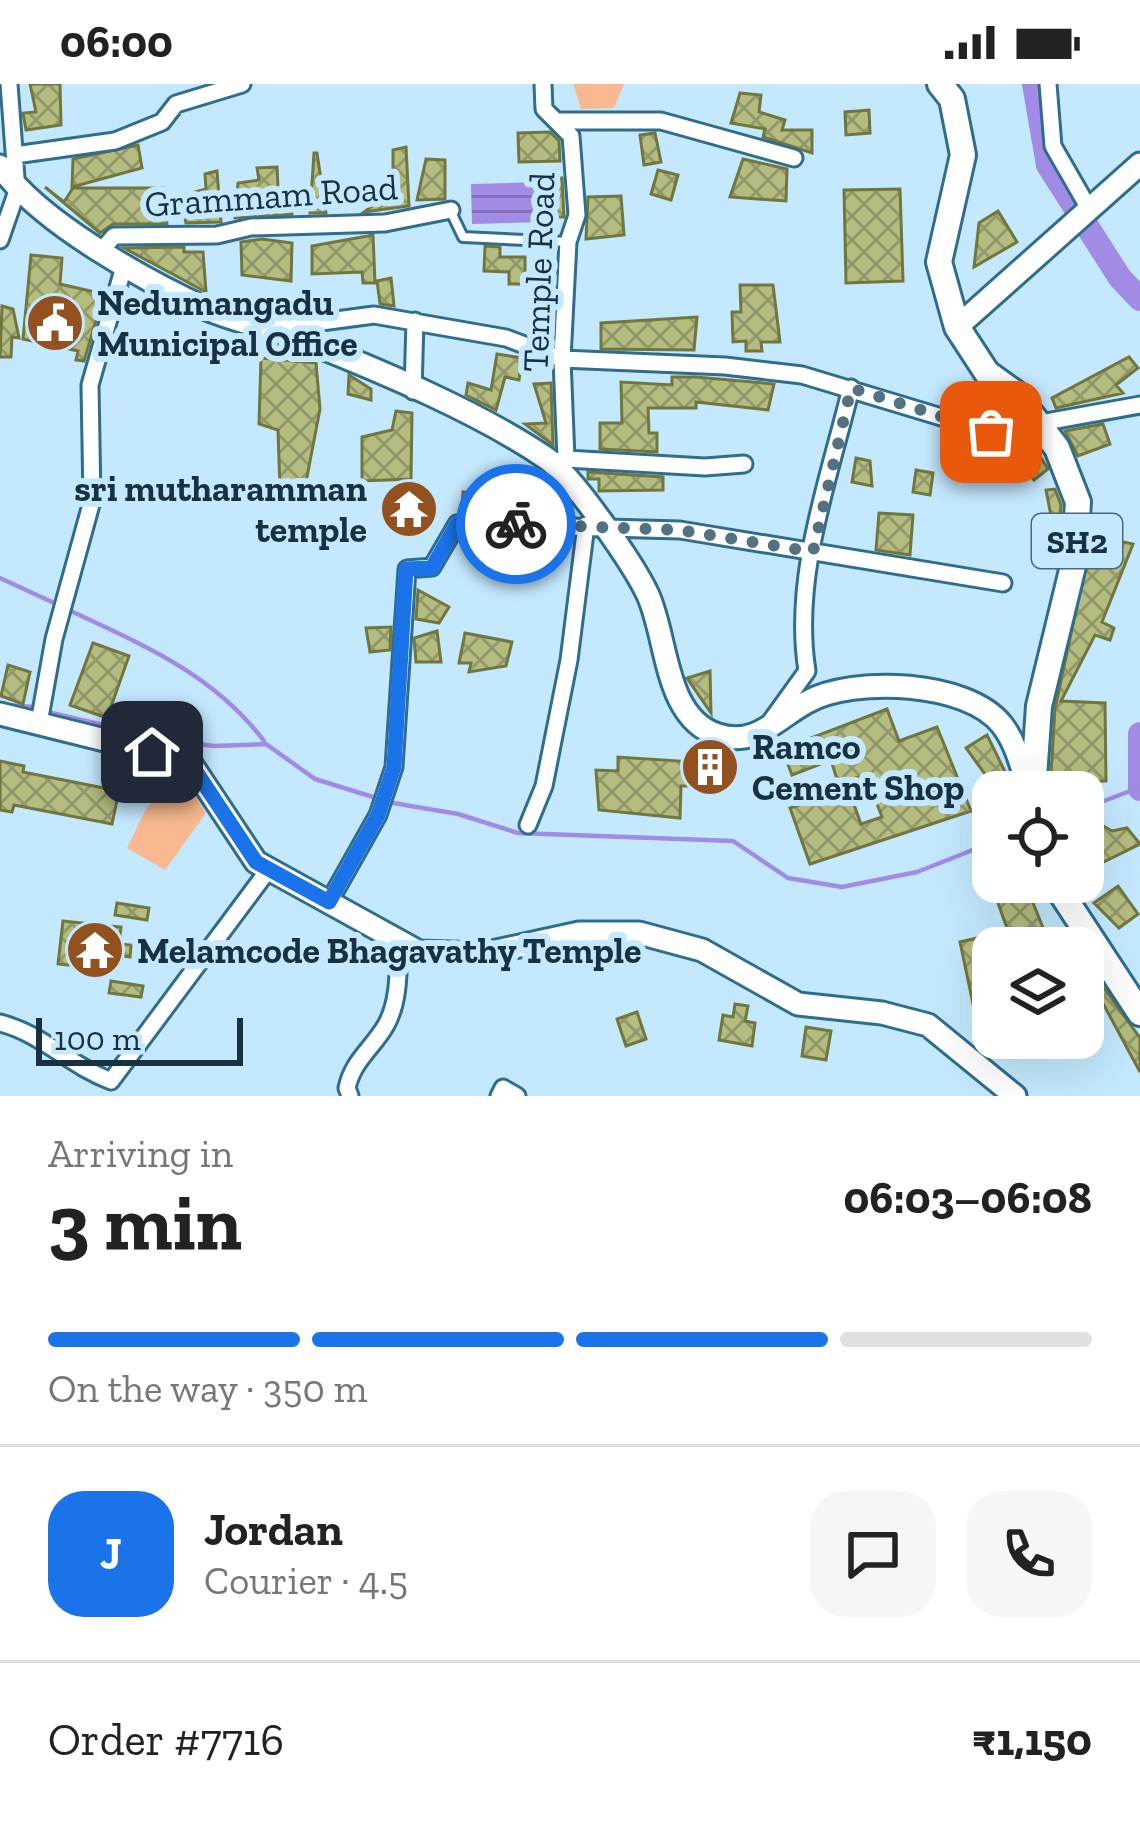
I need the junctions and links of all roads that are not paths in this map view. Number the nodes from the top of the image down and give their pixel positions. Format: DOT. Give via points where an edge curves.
graph roads {
  1 [pos="9,84"];
  2 [pos="242,84"];
  3 [pos="543,84"];
  4 [pos="940,84"];
  5 [pos="1048,84"];
  6 [pos="556,121"];
  7 [pos="794,158"];
  8 [pos="8,161"];
  9 [pos="1137,170"];
  10 [pos="17,191"];
  11 [pos="1088,207"];
  12 [pos="451,210"];
  13 [pos="0,240"];
  14 [pos="568,242"];
  15 [pos="102,250"];
  16 [pos="125,263"];
  17 [pos="415,321"];
  18 [pos="957,327"];
  19 [pos="268,329"];
  20 [pos="562,359"];
  21 [pos="851,388"];
  22 [pos="413,391"];
  23 [pos="1140,405"];
  24 [pos="1038,422"];
  25 [pos="559,460"];
  26 [pos="744,464"];
  27 [pos="594,525"];
  28 [pos="813,552"];
  29 [pos="1003,583"];
  30 [pos="0,714"];
  31 [pos="39,723"];
  32 [pos="767,729"];
  33 [pos="1023,771"];
  34 [pos="1034,771"];
  35 [pos="528,826"];
  36 [pos="269,869"];
  37 [pos="329,902"];
  38 [pos="1068,903"];
  39 [pos="400,941"];
  40 [pos="1140,1013"];
  41 [pos="0,1023"];
  42 [pos="111,1089"];
  43 [pos="350,1096"];
  44 [pos="499,1096"];
  45 [pos="517,1096"];
  46 [pos="1015,1096"];
  1 -- 8 [label="street"];
  2 -- 8 [label="street" via="176,104 163,122 115,140"];
  3 -- 6 [label="street, Temple Road" via="544,109"];
  4 -- 18 [label="main road, SH2" via="952,99 963,155 939,262"];
  5 -- 11 [label="street" via="1053,146"];
  6 -- 7 [label="street" via="661,121"];
  6 -- 14 [label="street, Temple Road" via="571,136 577,215"];
  8 -- 10 [label="main road"];
  9 -- 11 [label="main road"];
  10 -- 13 [label="street"];
  10 -- 15 [label="main road"];
  11 -- 18 [label="main road"];
  12 -- 14 [label="lane" via="463,237"];
  12 -- 15 [label="street, Grammam Road" via="217,236 114,236"];
  14 -- 20 [label="street, Temple Road"];
  15 -- 16 [label="main road"];
  16 -- 19 [label="main road" via="206,308"];
  16 -- 31 [label="street" via="90,385 92,501"];
  17 -- 19 [label="street" via="374,315"];
  17 -- 20 [label="street" via="506,338"];
  17 -- 22 [label="street"];
  18 -- 24 [label="main road, SH2" via="987,374 1016,393"];
  19 -- 22 [label="main road"];
  20 -- 21 [label="street" via="725,366"];
  20 -- 25 [label="street, Temple Road"];
  21 -- 24 [label="street" via="991,432"];
  21 -- 28 [label="street"];
  22 -- 25 [label="main road"];
  23 -- 24 [label="street"];
  24 -- 34 [label="main road, SH2" via="1068,472 1078,530 1048,651"];
  25 -- 26 [label="street"];
  25 -- 27 [label="main road"];
  27 -- 28 [label="street"];
  27 -- 32 [label="main road" via="650,600 682,706 698,727 722,737"];
  27 -- 35 [label="street" via="544,786"];
  27 -- 37 [label="street" via="457,524 432,568 406,569 394,767 378,815"];
  28 -- 29 [label="street"];
  28 -- 32 [label="street" via="804,604 807,671"];
  30 -- 31 [label="main road"];
  31 -- 36 [label="main road" via="189,761 256,862"];
  32 -- 33 [label="main road" via="808,700 851,691 958,694 1002,725"];
  36 -- 37 [label="main road"];
  36 -- 42 [label="street"];
  37 -- 39 [label="main road"];
  38 -- 40 [label="main road"];
  39 -- 43 [label="street" via="393,1008 355,1064"];
  39 -- 46 [label="main road" via="419,952 483,954 579,933 638,933 702,950 798,1004 928,1025"];
  41 -- 42 [label="street" via="33,1032"];
  44 -- 45 [label="street" via="503,1088"];
}
